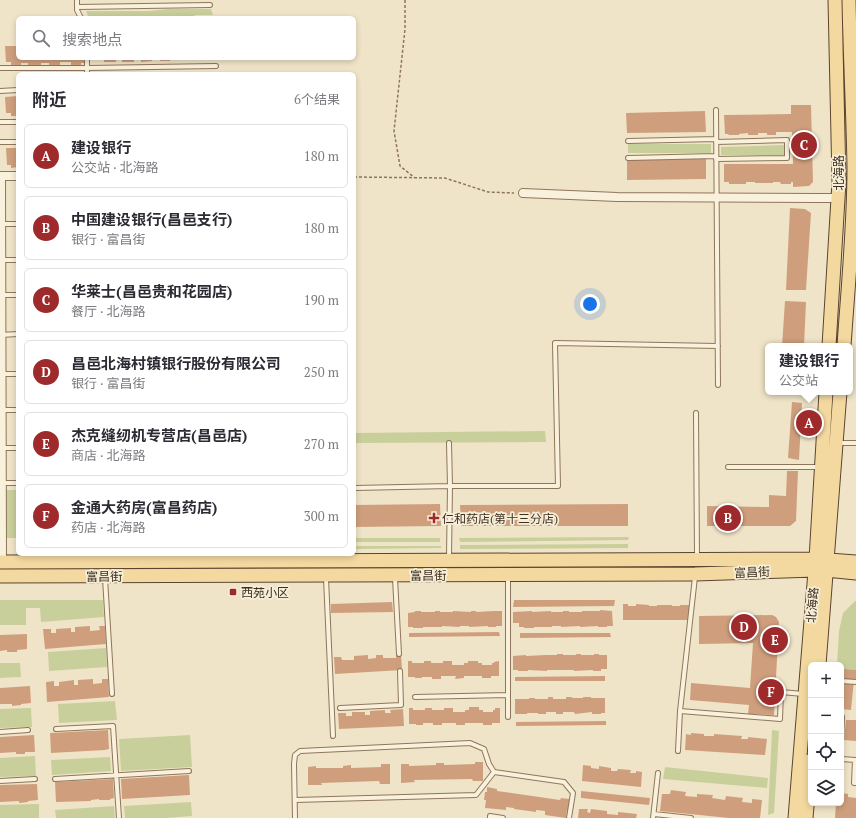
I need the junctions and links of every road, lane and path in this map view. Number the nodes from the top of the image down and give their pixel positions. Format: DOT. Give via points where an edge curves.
graph roads {
  1 [pos="77,0"];
  2 [pos="404,0"];
  3 [pos="834,0"];
  4 [pos="849,0"];
  5 [pos="210,5"];
  6 [pos="77,7"];
  7 [pos="80,16"];
  8 [pos="87,60"];
  9 [pos="216,66"];
  10 [pos="0,68"];
  11 [pos="87,68"];
  12 [pos="87,72"];
  13 [pos="0,90"];
  14 [pos="16,90"];
  15 [pos="716,110"];
  16 [pos="0,122"];
  17 [pos="16,122"];
  18 [pos="628,140"];
  19 [pos="716,140"];
  20 [pos="0,142"];
  21 [pos="16,142"];
  22 [pos="628,158"];
  23 [pos="716,158"];
  24 [pos="1,176"];
  25 [pos="16,176"];
  26 [pos="356,177"];
  27 [pos="415,178"];
  28 [pos="523,193"];
  29 [pos="717,198"];
  30 [pos="838,198"];
  31 [pos="1,224"];
  32 [pos="16,224"];
  33 [pos="1,260"];
  34 [pos="16,260"];
  35 [pos="853,272"];
  36 [pos="2,295"];
  37 [pos="16,295"];
  38 [pos="16,334"];
  39 [pos="1,335"];
  40 [pos="829,343"];
  41 [pos="844,343"];
  42 [pos="718,346"];
  43 [pos="1,374"];
  44 [pos="16,374"];
  45 [pos="718,385"];
  46 [pos="826,395"];
  47 [pos="840,395"];
  48 [pos="1,410"];
  49 [pos="16,410"];
  50 [pos="696,413"];
  51 [pos="449,443"];
  52 [pos="837,443"];
  53 [pos="856,443"];
  54 [pos="1,448"];
  55 [pos="16,448"];
  56 [pos="728,467"];
  57 [pos="821,467"];
  58 [pos="1,483"];
  59 [pos="16,483"];
  60 [pos="450,486"];
  61 [pos="356,488"];
  62 [pos="271,557"];
  63 [pos="94,558"];
  64 [pos="187,558"];
  65 [pos="697,559"];
  66 [pos="449,560"];
  67 [pos="1,562"];
  68 [pos="856,562"];
  69 [pos="821,565"];
  70 [pos="856,573"];
  71 [pos="695,574"];
  72 [pos="326,575"];
  73 [pos="395,575"];
  74 [pos="508,575"];
  75 [pos="0,576"];
  76 [pos="105,576"];
  77 [pos="399,654"];
  78 [pos="819,662"];
  79 [pos="400,671"];
  80 [pos="844,681"];
  81 [pos="856,682"];
  82 [pos="112,694"];
  83 [pos="508,695"];
  84 [pos="805,695"];
  85 [pos="415,697"];
  86 [pos="340,708"];
  87 [pos="680,711"];
  88 [pos="508,717"];
  89 [pos="56,729"];
  90 [pos="28,730"];
  91 [pos="0,732"];
  92 [pos="333,736"];
  93 [pos="678,750"];
  94 [pos="844,759"];
  95 [pos="856,760"];
  96 [pos="189,770"];
  97 [pos="810,770"];
  98 [pos="494,772"];
  99 [pos="658,774"];
  100 [pos="116,775"];
  101 [pos="35,779"];
  102 [pos="55,779"];
  103 [pos="0,781"];
  104 [pos="856,783"];
  105 [pos="295,800"];
  106 [pos="653,816"];
  107 [pos="119,818"];
  108 [pos="296,818"];
  109 [pos="490,818"];
  110 [pos="503,818"];
  111 [pos="569,818"];
  112 [pos="691,818"];
  113 [pos="795,818"];
  114 [pos="806,818"];
  1 -- 6 [label="lane"];
  2 -- 27 [label="path" via="405,28 394,131 400,166"];
  3 -- 30 [label="main road, 北海路"];
  4 -- 35 [label="main road, 北海路" via="854,167"];
  5 -- 6 [label="lane"];
  6 -- 7 [label="lane"];
  8 -- 11 [label="lane"];
  9 -- 11 [label="lane"];
  10 -- 11 [label="lane"];
  11 -- 12 [label="lane"];
  13 -- 14 [label="lane"];
  15 -- 19 [label="lane"];
  16 -- 17 [label="lane"];
  18 -- 19 [label="lane"];
  19 -- 23 [label="lane"];
  19 -- 23 [label="lane" via="787,140 788,158"];
  20 -- 21 [label="lane"];
  22 -- 23 [label="lane"];
  23 -- 29 [label="lane"];
  24 -- 25 [label="street"];
  24 -- 31 [label="street"];
  26 -- 27 [label="path"];
  27 -- 28 [label="path" via="445,178 488,192"];
  28 -- 29 [label="street"];
  29 -- 30 [label="street"];
  29 -- 42 [label="lane"];
  30 -- 40 [label="main road, 北海路"];
  31 -- 32 [label="lane"];
  31 -- 33 [label="street"];
  33 -- 34 [label="lane"];
  33 -- 36 [label="street"];
  35 -- 41 [label="main road, 北海路"];
  36 -- 37 [label="lane"];
  36 -- 39 [label="street"];
  38 -- 39 [label="lane"];
  39 -- 43 [label="street"];
  42 -- 45 [label="lane"];
  42 -- 60 [label="lane" via="555,343 558,486"];
  43 -- 44 [label="lane"];
  43 -- 48 [label="street"];
  46 -- 57 [label="main road, 北海路"];
  47 -- 52 [label="main road, 北海路"];
  48 -- 49 [label="lane"];
  48 -- 54 [label="street"];
  50 -- 65 [label="lane"];
  51 -- 60 [label="lane"];
  52 -- 53 [label="lane"];
  52 -- 69 [label="main road, 北海路"];
  54 -- 55 [label="lane"];
  54 -- 58 [label="street"];
  56 -- 57 [label="lane"];
  57 -- 69 [label="main road, 北海路"];
  58 -- 59 [label="lane"];
  58 -- 67 [label="street"];
  60 -- 61 [label="lane"];
  60 -- 66 [label="lane"];
  62 -- 64 [label="main road, 富昌街"];
  62 -- 66 [label="main road, 富昌街"];
  63 -- 64 [label="main road, 富昌街"];
  63 -- 67 [label="main road, 富昌街"];
  65 -- 66 [label="main road, 富昌街"];
  65 -- 69 [label="main road, 富昌街"];
  68 -- 69 [label="main road, 富昌街"];
  69 -- 70 [label="main road, 富昌街"];
  69 -- 71 [label="main road, 富昌街"];
  69 -- 78 [label="main road, 北海路"];
  69 -- 84 [label="main road, 北海路"];
  71 -- 74 [label="main road, 富昌街"];
  71 -- 87 [label="lane"];
  72 -- 73 [label="main road, 富昌街"];
  72 -- 76 [label="main road, 富昌街"];
  72 -- 92 [label="lane"];
  73 -- 74 [label="main road, 富昌街"];
  73 -- 77 [label="lane"];
  74 -- 83 [label="lane"];
  75 -- 76 [label="main road, 富昌街"];
  76 -- 82 [label="lane"];
  79 -- 86 [label="lane" via="402,705"];
  80 -- 81 [label="lane"];
  83 -- 85 [label="lane"];
  83 -- 88 [label="lane"];
  84 -- 87 [label="lane" via="781,692 780,719"];
  84 -- 113 [label="main road, 北海路"];
  87 -- 93 [label="lane"];
  89 -- 100 [label="lane" via="113,726"];
  90 -- 91 [label="lane"];
  94 -- 95 [label="lane"];
  95 -- 104 [label="lane"];
  96 -- 100 [label="lane"];
  97 -- 114 [label="main road"];
  98 -- 105 [label="lane" via="476,795"];
  98 -- 105 [label="lane" via="484,749 470,744 300,751 295,755 294,764"];
  98 -- 111 [label="lane" via="564,782 572,793"];
  99 -- 106 [label="lane"];
  100 -- 102 [label="lane"];
  100 -- 107 [label="lane"];
  101 -- 103 [label="lane"];
  105 -- 108 [label="lane"];
  106 -- 112 [label="lane"];
  109 -- 110 [label="lane"];
}
